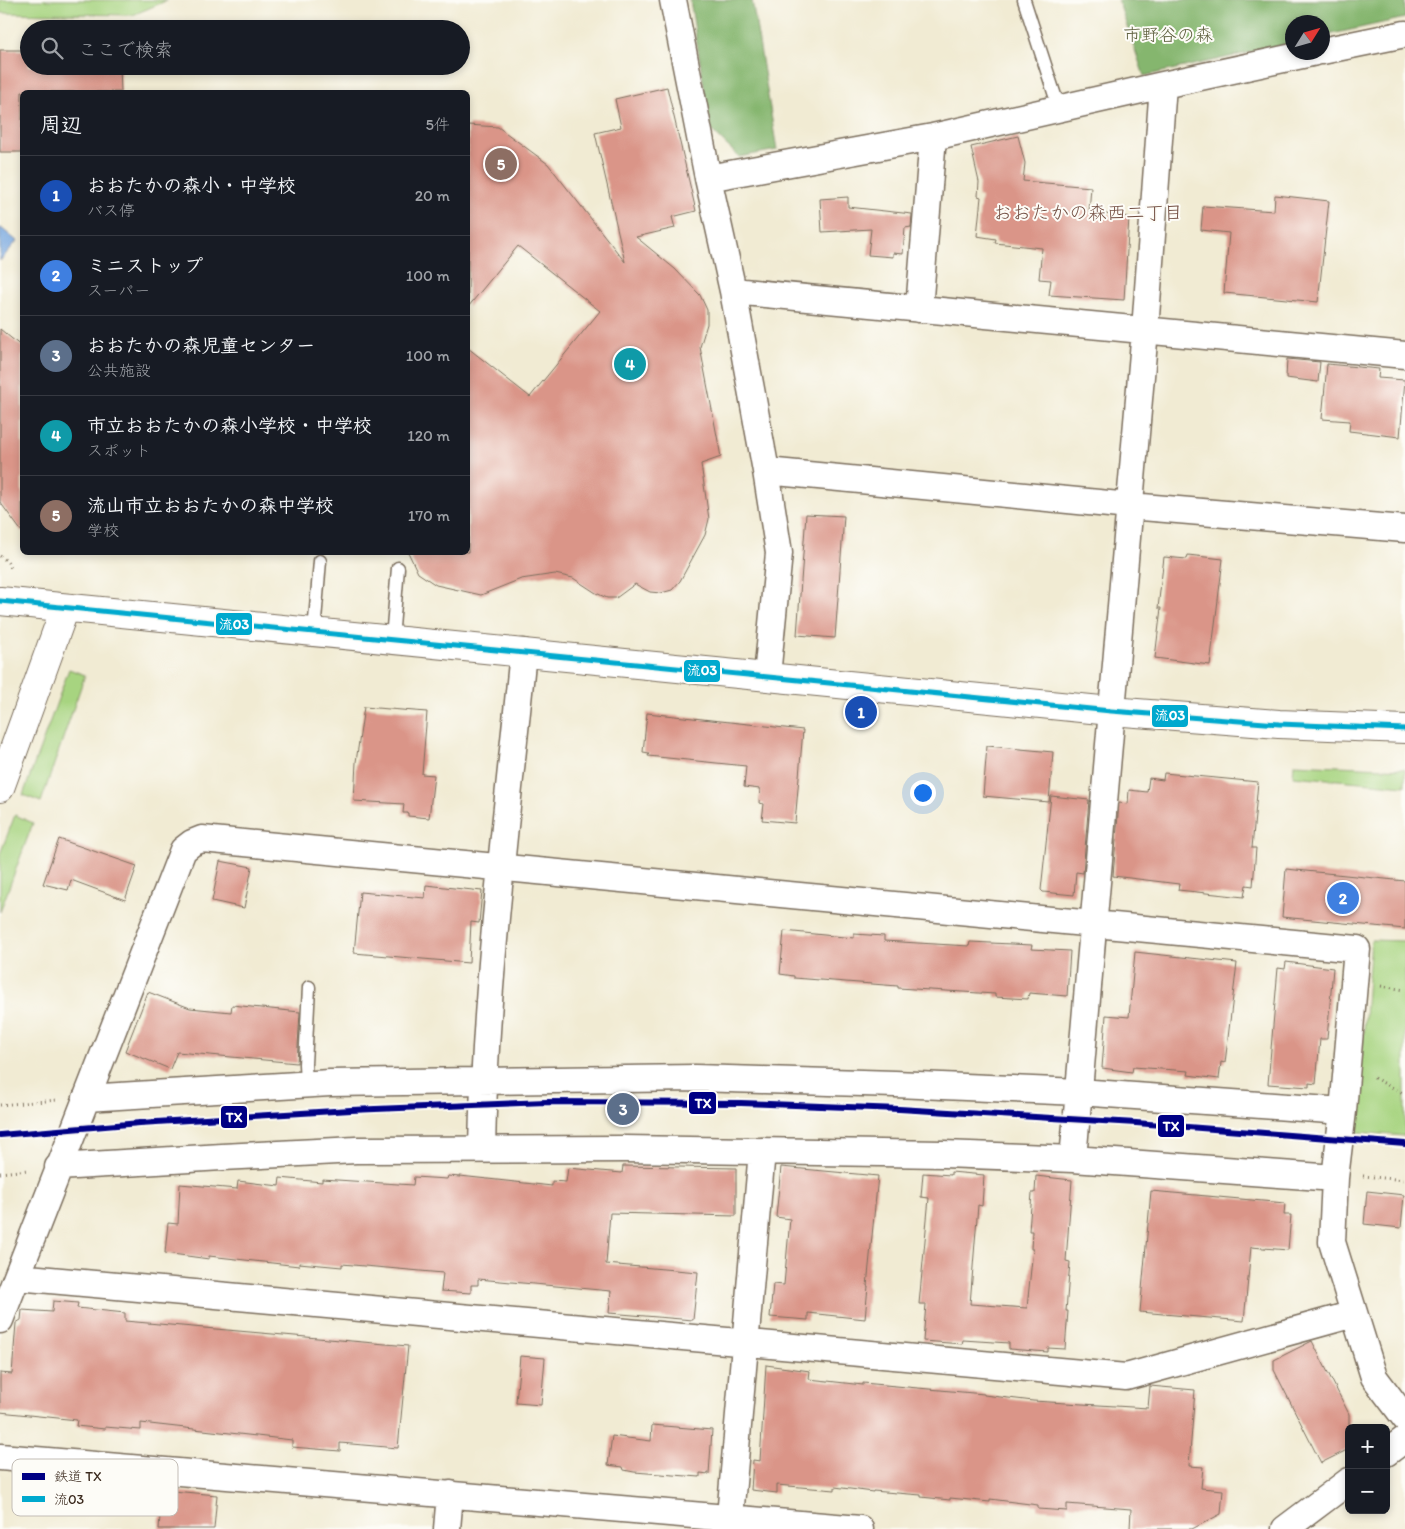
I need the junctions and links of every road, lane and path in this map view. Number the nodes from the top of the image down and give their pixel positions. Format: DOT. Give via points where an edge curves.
graph roads {
  1 [pos="673,0"];
  2 [pos="1024,0"];
  3 [pos="1405,34"];
  4 [pos="1330,49"];
  5 [pos="1285,59"];
  6 [pos="1163,85"];
  7 [pos="1059,108"];
  8 [pos="933,137"];
  9 [pos="708,178"];
  10 [pos="733,291"];
  11 [pos="919,309"];
  12 [pos="1145,330"];
  13 [pos="1405,355"];
  14 [pos="766,471"];
  15 [pos="1130,506"];
  16 [pos="1405,529"];
  17 [pos="0,556"];
  18 [pos="320,561"];
  19 [pos="11,568"];
  20 [pos="398,568"];
  21 [pos="0,601"];
  22 [pos="66,608"];
  23 [pos="314,632"];
  24 [pos="392,639"];
  25 [pos="523,652"];
  26 [pos="767,676"];
  27 [pos="1111,711"];
  28 [pos="1405,729"];
  29 [pos="0,788"];
  30 [pos="499,867"];
  31 [pos="1093,925"];
  32 [pos="309,987"];
  33 [pos="483,1080"];
  34 [pos="306,1084"];
  35 [pos="1079,1092"];
  36 [pos="86,1098"];
  37 [pos="0,1105"];
  38 [pos="1343,1111"];
  39 [pos="482,1149"];
  40 [pos="762,1151"];
  41 [pos="1073,1160"];
  42 [pos="58,1167"];
  43 [pos="1336,1178"];
  44 [pos="1405,1180"];
  45 [pos="17,1277"];
  46 [pos="1354,1314"];
  47 [pos="0,1320"];
  48 [pos="745,1342"];
  49 [pos="1405,1418"];
  50 [pos="1405,1439"];
  51 [pos="1390,1450"];
  52 [pos="0,1457"];
  53 [pos="24,1459"];
  54 [pos="178,1472"];
  55 [pos="1345,1484"];
  56 [pos="450,1494"];
  57 [pos="730,1518"];
  58 [pos="447,1529"];
  59 [pos="860,1529"];
  60 [pos="1285,1529"];
  1 -- 9 [label="street"];
  2 -- 7 [label="lane"];
  3 -- 4 [label="street"];
  5 -- 6 [label="street"];
  6 -- 7 [label="street"];
  6 -- 12 [label="street"];
  7 -- 8 [label="street"];
  8 -- 9 [label="street"];
  8 -- 11 [label="street"];
  9 -- 10 [label="street"];
  10 -- 11 [label="street"];
  10 -- 14 [label="street"];
  11 -- 12 [label="street"];
  12 -- 13 [label="street"];
  12 -- 15 [label="street"];
  14 -- 15 [label="street"];
  14 -- 26 [label="street" via="779,553"];
  15 -- 16 [label="street"];
  15 -- 27 [label="street"];
  17 -- 19 [label="path"];
  18 -- 23 [label="lane"];
  20 -- 24 [label="lane"];
  21 -- 22 [label="street"];
  22 -- 23 [label="street"];
  22 -- 29 [label="street"];
  23 -- 24 [label="street"];
  24 -- 25 [label="street"];
  25 -- 26 [label="street"];
  25 -- 30 [label="street"];
  26 -- 27 [label="street"];
  27 -- 28 [label="street" via="1280,724"];
  27 -- 31 [label="street"];
  30 -- 31 [label="street"];
  30 -- 33 [label="street"];
  30 -- 36 [label="street" via="202,839 192,843 183,850"];
  31 -- 35 [label="street"];
  31 -- 38 [label="street" via="1357,950"];
  32 -- 34 [label="lane" via="304,1064"];
  33 -- 34 [label="street"];
  33 -- 35 [label="street" via="695,1078"];
  33 -- 39 [label="street"];
  34 -- 36 [label="street"];
  35 -- 38 [label="street"];
  35 -- 41 [label="street"];
  36 -- 37 [label="path"];
  36 -- 42 [label="street"];
  38 -- 43 [label="street"];
  39 -- 40 [label="street"];
  39 -- 42 [label="street" via="346,1151"];
  40 -- 41 [label="street"];
  40 -- 48 [label="street"];
  41 -- 43 [label="street"];
  42 -- 45 [label="street"];
  43 -- 44 [label="path" via="1348,1174"];
  43 -- 46 [label="street" via="1332,1242"];
  45 -- 47 [label="street"];
  45 -- 48 [label="street"];
  46 -- 48 [label="street" via="1126,1376"];
  46 -- 49 [label="street" via="1374,1376"];
  48 -- 57 [label="street"];
  50 -- 51 [label="street"];
  52 -- 53 [label="street"];
  54 -- 56 [label="street"];
  55 -- 60 [label="street"];
  56 -- 57 [label="street"];
  56 -- 58 [label="street"];
  57 -- 59 [label="street"];
}
